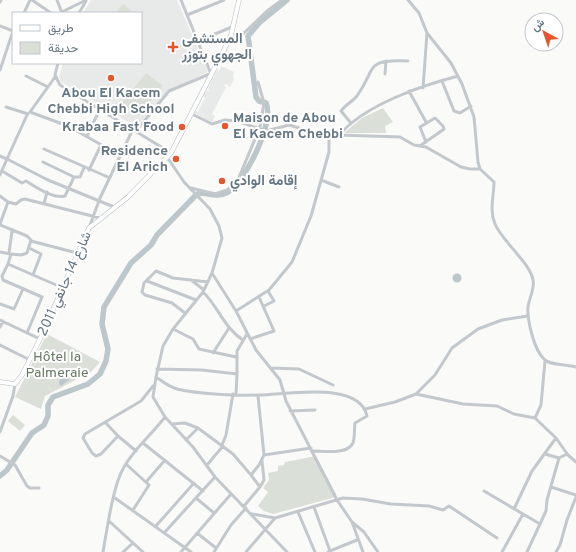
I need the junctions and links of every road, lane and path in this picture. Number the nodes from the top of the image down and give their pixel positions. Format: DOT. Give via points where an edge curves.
graph roads {
  1 [pos="31,0"];
  2 [pos="56,0"];
  3 [pos="87,0"];
  4 [pos="181,0"];
  5 [pos="224,0"];
  6 [pos="239,0"];
  7 [pos="282,0"];
  8 [pos="408,0"];
  9 [pos="25,12"];
  10 [pos="49,12"];
  11 [pos="62,12"];
  12 [pos="80,12"];
  13 [pos="187,15"];
  14 [pos="0,26"];
  15 [pos="232,27"];
  16 [pos="12,32"];
  17 [pos="427,33"];
  18 [pos="12,36"];
  19 [pos="230,38"];
  20 [pos="198,41"];
  21 [pos="386,61"];
  22 [pos="408,61"];
  23 [pos="58,64"];
  24 [pos="0,70"];
  25 [pos="212,73"];
  26 [pos="385,74"];
  27 [pos="26,76"];
  28 [pos="458,76"];
  29 [pos="55,77"];
  30 [pos="442,80"];
  31 [pos="258,82"];
  32 [pos="48,87"];
  33 [pos="423,88"];
  34 [pos="409,91"];
  35 [pos="471,106"];
  36 [pos="6,107"];
  37 [pos="100,109"];
  38 [pos="30,112"];
  39 [pos="192,114"];
  40 [pos="26,115"];
  41 [pos="426,122"];
  42 [pos="351,123"];
  43 [pos="134,130"];
  44 [pos="261,130"];
  45 [pos="339,135"];
  46 [pos="88,136"];
  47 [pos="329,137"];
  48 [pos="426,142"];
  49 [pos="101,145"];
  50 [pos="420,146"];
  51 [pos="44,149"];
  52 [pos="172,152"];
  53 [pos="0,156"];
  54 [pos="121,156"];
  55 [pos="167,157"];
  56 [pos="7,159"];
  57 [pos="43,162"];
  58 [pos="84,168"];
  59 [pos="480,168"];
  60 [pos="89,170"];
  61 [pos="2,171"];
  62 [pos="0,175"];
  63 [pos="74,176"];
  64 [pos="110,178"];
  65 [pos="321,180"];
  66 [pos="339,187"];
  67 [pos="190,188"];
  68 [pos="69,190"];
  69 [pos="47,192"];
  70 [pos="0,196"];
  71 [pos="8,202"];
  72 [pos="99,202"];
  73 [pos="44,204"];
  74 [pos="114,207"];
  75 [pos="93,216"];
  76 [pos="100,218"];
  77 [pos="0,225"];
  78 [pos="89,228"];
  79 [pos="12,231"];
  80 [pos="31,242"];
  81 [pos="29,248"];
  82 [pos="0,252"];
  83 [pos="77,253"];
  84 [pos="10,254"];
  85 [pos="8,264"];
  86 [pos="212,273"];
  87 [pos="33,275"];
  88 [pos="190,280"];
  89 [pos="147,281"];
  90 [pos="208,282"];
  91 [pos="63,288"];
  92 [pos="23,289"];
  93 [pos="203,291"];
  94 [pos="268,291"];
  95 [pos="259,297"];
  96 [pos="196,300"];
  97 [pos="0,304"];
  98 [pos="264,306"];
  99 [pos="236,311"];
  100 [pos="186,312"];
  101 [pos="528,316"];
  102 [pos="1,320"];
  103 [pos="0,327"];
  104 [pos="229,328"];
  105 [pos="173,329"];
  106 [pos="27,333"];
  107 [pos="247,334"];
  108 [pos="40,339"];
  109 [pos="250,339"];
  110 [pos="243,340"];
  111 [pos="0,345"];
  112 [pos="213,353"];
  113 [pos="236,357"];
  114 [pos="30,360"];
  115 [pos="545,360"];
  116 [pos="576,367"];
  117 [pos="272,368"];
  118 [pos="157,369"];
  119 [pos="237,374"];
  120 [pos="156,377"];
  121 [pos="0,382"];
  122 [pos="155,383"];
  123 [pos="15,384"];
  124 [pos="333,386"];
  125 [pos="282,393"];
  126 [pos="234,394"];
  127 [pos="416,394"];
  128 [pos="258,396"];
  129 [pos="365,409"];
  130 [pos="315,410"];
  131 [pos="290,411"];
  132 [pos="165,417"];
  133 [pos="535,418"];
  134 [pos="105,422"];
  135 [pos="172,424"];
  136 [pos="198,428"];
  137 [pos="0,432"];
  138 [pos="118,436"];
  139 [pos="556,438"];
  140 [pos="186,440"];
  141 [pos="143,443"];
  142 [pos="222,445"];
  143 [pos="312,449"];
  144 [pos="136,451"];
  145 [pos="546,454"];
  146 [pos="567,454"];
  147 [pos="264,455"];
  148 [pos="0,456"];
  149 [pos="559,458"];
  150 [pos="165,460"];
  151 [pos="262,461"];
  152 [pos="576,462"];
  153 [pos="126,464"];
  154 [pos="207,465"];
  155 [pos="251,475"];
  156 [pos="215,477"];
  157 [pos="146,482"];
  158 [pos="194,483"];
  159 [pos="552,486"];
  160 [pos="260,487"];
  161 [pos="39,488"];
  162 [pos="203,491"];
  163 [pos="484,491"];
  164 [pos="231,494"];
  165 [pos="576,496"];
  166 [pos="114,498"];
  167 [pos="196,498"];
  168 [pos="337,500"];
  169 [pos="245,507"];
  170 [pos="314,507"];
  171 [pos="514,509"];
  172 [pos="133,510"];
  173 [pos="298,512"];
  174 [pos="214,513"];
  175 [pos="252,514"];
  176 [pos="523,514"];
  177 [pos="275,518"];
  178 [pos="109,521"];
  179 [pos="352,522"];
  180 [pos="540,524"];
  181 [pos="155,526"];
  182 [pos="266,529"];
  183 [pos="164,533"];
  184 [pos="197,533"];
  185 [pos="496,538"];
  186 [pos="357,540"];
  187 [pos="133,543"];
  188 [pos="185,547"];
  189 [pos="216,548"];
  190 [pos="247,551"];
  191 [pos="103,552"];
  192 [pos="123,552"];
  193 [pos="143,552"];
  194 [pos="181,552"];
  195 [pos="192,552"];
  196 [pos="214,552"];
  197 [pos="287,552"];
  198 [pos="315,552"];
  199 [pos="329,552"];
  200 [pos="363,552"];
  201 [pos="378,552"];
  202 [pos="503,552"];
  203 [pos="527,552"];
  204 [pos="556,552"];
  1 -- 9 [label="street"];
  1 -- 10 [label="street"];
  2 -- 11 [label="street"];
  3 -- 11 [label="street"];
  3 -- 12 [label="street"];
  4 -- 13 [label="street"];
  5 -- 13 [label="street"];
  6 -- 15 [label="main road, شارع 14 جانفي 2011"];
  7 -- 19 [label="street" via="243,34"];
  8 -- 17 [label="street" via="419,13"];
  13 -- 20 [label="street"];
  14 -- 16 [label="street"];
  15 -- 19 [label="main road, شارع 14 جانفي 2011"];
  15 -- 20 [label="street"];
  17 -- 28 [label="street"];
  17 -- 33 [label="street"];
  18 -- 24 [label="street"];
  19 -- 25 [label="main road, شارع 14 جانفي 2011"];
  20 -- 25 [label="street"];
  21 -- 22 [label="street"];
  21 -- 26 [label="street"];
  21 -- 42 [label="street" via="372,69 356,98 341,111"];
  23 -- 29 [label="street"];
  25 -- 39 [label="main road, شارع 14 جانفي 2011"];
  25 -- 43 [label="street" via="170,91"];
  27 -- 32 [label="street"];
  28 -- 30 [label="street"];
  28 -- 35 [label="street"];
  29 -- 32 [label="street"];
  29 -- 37 [label="street" via="60,85"];
  30 -- 33 [label="street"];
  30 -- 35 [label="street" via="454,111 460,113"];
  31 -- 44 [label="street" via="264,103"];
  32 -- 38 [label="street"];
  33 -- 34 [label="street"];
  34 -- 41 [label="street"];
  34 -- 42 [label="street"];
  35 -- 59 [label="street" via="476,156"];
  36 -- 40 [label="street"];
  37 -- 43 [label="street"];
  37 -- 46 [label="street"];
  38 -- 40 [label="street"];
  38 -- 46 [label="street"];
  39 -- 44 [label="street" via="212,124 225,120 237,121"];
  39 -- 52 [label="main road, شارع 14 جانفي 2011"];
  40 -- 56 [label="street"];
  41 -- 48 [label="street" via="420,128"];
  41 -- 48 [label="street" via="434,118 444,128"];
  42 -- 45 [label="street"];
  43 -- 52 [label="street"];
  43 -- 54 [label="street"];
  44 -- 47 [label="street" via="289,125"];
  44 -- 67 [label="street" via="233,186 215,194"];
  45 -- 47 [label="street"];
  45 -- 50 [label="street" via="400,137"];
  46 -- 49 [label="street"];
  47 -- 65 [label="street" via="329,152"];
  48 -- 50 [label="street"];
  49 -- 54 [label="street"];
  49 -- 60 [label="street"];
  50 -- 59 [label="street" via="461,167"];
  51 -- 58 [label="street"];
  52 -- 55 [label="main road, شارع 14 جانفي 2011"];
  53 -- 56 [label="street"];
  54 -- 64 [label="street"];
  55 -- 67 [label="street"];
  55 -- 74 [label="main road, شارع 14 جانفي 2011"];
  56 -- 61 [label="street"];
  56 -- 68 [label="street"];
  57 -- 63 [label="street"];
  58 -- 60 [label="street"];
  58 -- 63 [label="street" via="80,178"];
  59 -- 101 [label="street" via="494,182 491,202 496,225 532,275"];
  60 -- 64 [label="street"];
  61 -- 62 [label="street"];
  61 -- 69 [label="street" via="22,183 26,182"];
  63 -- 68 [label="street"];
  64 -- 72 [label="street"];
  65 -- 66 [label="street"];
  65 -- 94 [label="street" via="311,216 296,254"];
  67 -- 86 [label="street" via="214,216 222,234"];
  68 -- 69 [label="street" via="67,195 62,197"];
  68 -- 72 [label="street"];
  69 -- 73 [label="street"];
  70 -- 71 [label="street"];
  71 -- 73 [label="street" via="16,204 25,199"];
  71 -- 77 [label="street"];
  72 -- 74 [label="street"];
  72 -- 75 [label="street"];
  73 -- 75 [label="street"];
  74 -- 76 [label="main road, شارع 14 جانفي 2011"];
  75 -- 76 [label="street"];
  75 -- 78 [label="street"];
  76 -- 78 [label="main road, شارع 14 جانفي 2011"];
  77 -- 79 [label="street"];
  78 -- 83 [label="main road, شارع 14 جانفي 2011"];
  79 -- 80 [label="street" via="29,238"];
  79 -- 84 [label="street"];
  80 -- 81 [label="street"];
  80 -- 83 [label="street"];
  81 -- 84 [label="street" via="22,255"];
  81 -- 87 [label="street" via="41,254"];
  82 -- 84 [label="street"];
  83 -- 91 [label="main road, شارع 14 جانفي 2011"];
  84 -- 85 [label="street"];
  85 -- 87 [label="street"];
  85 -- 92 [label="street" via="2,279"];
  86 -- 90 [label="street"];
  86 -- 99 [label="street"];
  87 -- 91 [label="street"];
  88 -- 89 [label="street" via="174,278 156,271"];
  88 -- 90 [label="street"];
  88 -- 93 [label="street"];
  89 -- 96 [label="street"];
  89 -- 100 [label="street" via="144,283 143,294 172,303"];
  90 -- 93 [label="street"];
  91 -- 108 [label="main road, شارع 14 جانفي 2011"];
  92 -- 97 [label="street" via="14,309"];
  92 -- 106 [label="street" via="42,297"];
  93 -- 96 [label="street"];
  93 -- 104 [label="street"];
  94 -- 95 [label="street"];
  94 -- 98 [label="street" via="274,300"];
  95 -- 98 [label="street"];
  95 -- 99 [label="street"];
  96 -- 100 [label="street"];
  98 -- 109 [label="street" via="274,332"];
  99 -- 107 [label="street"];
  100 -- 105 [label="street"];
  101 -- 115 [label="street" via="536,344"];
  101 -- 127 [label="street" via="502,320 478,329 452,348 435,375"];
  102 -- 103 [label="street"];
  102 -- 106 [label="street"];
  104 -- 110 [label="street"];
  104 -- 112 [label="street"];
  105 -- 112 [label="street" via="193,340 199,349"];
  105 -- 118 [label="street" via="164,346"];
  106 -- 108 [label="street"];
  107 -- 109 [label="street"];
  107 -- 110 [label="street"];
  108 -- 114 [label="main road, شارع 14 جانفي 2011"];
  109 -- 117 [label="street" via="260,356"];
  110 -- 113 [label="street"];
  111 -- 114 [label="street"];
  112 -- 113 [label="street"];
  113 -- 119 [label="street"];
  114 -- 123 [label="main road, شارع 14 جانفي 2011"];
  115 -- 116 [label="street"];
  115 -- 133 [label="street" via="541,405"];
  117 -- 124 [label="street" via="299,370"];
  117 -- 125 [label="street" via="280,380"];
  118 -- 119 [label="street"];
  118 -- 120 [label="street"];
  119 -- 126 [label="street"];
  120 -- 122 [label="street"];
  120 -- 126 [label="street" via="178,389"];
  121 -- 123 [label="main road"];
  122 -- 132 [label="street" via="154,400"];
  122 -- 134 [label="street" via="141,401"];
  123 -- 137 [label="street"];
  125 -- 128 [label="street"];
  125 -- 129 [label="street" via="339,394 354,399"];
  125 -- 131 [label="street"];
  126 -- 128 [label="street"];
  126 -- 142 [label="street"];
  127 -- 129 [label="street"];
  127 -- 133 [label="street" via="463,404 497,406 514,414"];
  128 -- 147 [label="street"];
  129 -- 143 [label="street" via="366,417 355,423 354,441 350,446 335,452"];
  130 -- 131 [label="street"];
  131 -- 143 [label="street"];
  132 -- 135 [label="street"];
  132 -- 141 [label="street"];
  133 -- 139 [label="street"];
  134 -- 138 [label="street"];
  134 -- 138 [label="street" via="83,436 92,453 96,456 101,454"];
  135 -- 136 [label="street" via="185,423"];
  135 -- 140 [label="street"];
  136 -- 140 [label="street"];
  136 -- 142 [label="street"];
  138 -- 144 [label="street"];
  139 -- 145 [label="street"];
  139 -- 146 [label="street"];
  140 -- 154 [label="street"];
  141 -- 144 [label="street"];
  141 -- 150 [label="street"];
  142 -- 154 [label="street"];
  142 -- 155 [label="street"];
  143 -- 147 [label="street"];
  143 -- 168 [label="street"];
  144 -- 153 [label="street"];
  145 -- 149 [label="street"];
  145 -- 171 [label="street" via="532,471"];
  146 -- 149 [label="street"];
  146 -- 152 [label="street"];
  147 -- 151 [label="street"];
  148 -- 161 [label="street" via="15,465 27,486"];
  149 -- 159 [label="street"];
  150 -- 157 [label="street"];
  150 -- 158 [label="street"];
  151 -- 155 [label="street"];
  151 -- 160 [label="street" via="264,480"];
  153 -- 157 [label="street"];
  153 -- 166 [label="street" via="118,480"];
  154 -- 156 [label="street"];
  155 -- 160 [label="street"];
  156 -- 162 [label="street"];
  156 -- 164 [label="street"];
  157 -- 172 [label="street" via="149,487"];
  158 -- 162 [label="street"];
  158 -- 181 [label="street"];
  159 -- 165 [label="street"];
  159 -- 180 [label="street"];
  160 -- 169 [label="street"];
  162 -- 167 [label="street"];
  163 -- 171 [label="street"];
  164 -- 169 [label="street"];
  164 -- 174 [label="street"];
  165 -- 204 [label="street"];
  166 -- 172 [label="street"];
  166 -- 178 [label="street"];
  167 -- 174 [label="street"];
  167 -- 183 [label="street"];
  168 -- 170 [label="street"];
  168 -- 179 [label="street"];
  168 -- 185 [label="street" via="362,499 429,506 443,510 449,506"];
  169 -- 175 [label="street"];
  169 -- 189 [label="street"];
  170 -- 173 [label="street"];
  170 -- 199 [label="street"];
  171 -- 176 [label="street"];
  172 -- 181 [label="street"];
  173 -- 177 [label="street"];
  173 -- 198 [label="street"];
  174 -- 184 [label="street"];
  175 -- 177 [label="street"];
  175 -- 182 [label="street"];
  176 -- 180 [label="street"];
  176 -- 202 [label="street"];
  177 -- 182 [label="street"];
  178 -- 187 [label="street"];
  178 -- 191 [label="street"];
  179 -- 186 [label="street"];
  179 -- 201 [label="street" via="364,532"];
  180 -- 203 [label="street"];
  181 -- 183 [label="street"];
  182 -- 190 [label="street"];
  182 -- 197 [label="street"];
  183 -- 188 [label="street"];
  184 -- 188 [label="street"];
  184 -- 189 [label="street"];
  186 -- 199 [label="street"];
  186 -- 200 [label="street"];
  187 -- 192 [label="street"];
  187 -- 193 [label="street"];
  188 -- 194 [label="street"];
  188 -- 195 [label="street"];
  189 -- 196 [label="street"];
}
